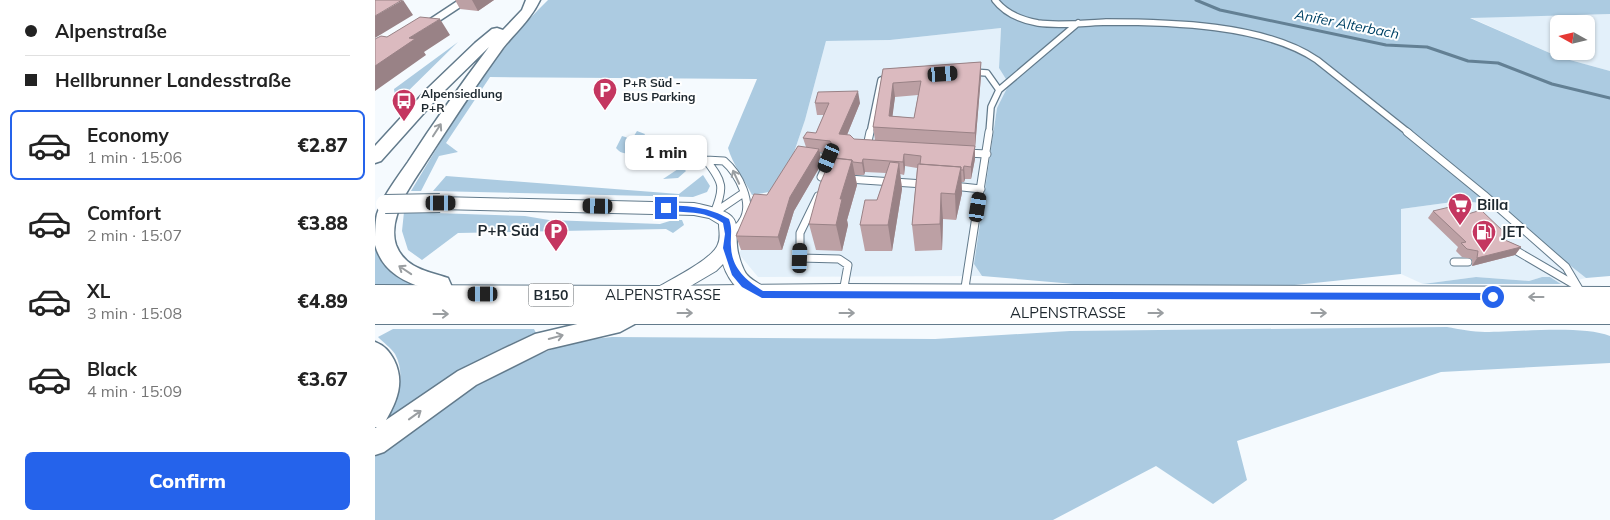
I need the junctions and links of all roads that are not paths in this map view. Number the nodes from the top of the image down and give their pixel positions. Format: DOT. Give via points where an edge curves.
graph roads {
  1 [pos="466,0"];
  2 [pos="533,0"];
  3 [pos="995,0"];
  4 [pos="1077,23"];
  5 [pos="409,36"];
  6 [pos="963,72"];
  7 [pos="895,77"];
  8 [pos="999,90"];
  9 [pos="375,135"];
  10 [pos="857,146"];
  11 [pos="867,146"];
  12 [pos="877,147"];
  13 [pos="957,152"];
  14 [pos="987,154"];
  15 [pos="805,156"];
  16 [pos="375,157"];
  17 [pos="827,178"];
  18 [pos="931,185"];
  19 [pos="940,186"];
  20 [pos="981,189"];
  21 [pos="742,194"];
  22 [pos="375,204"];
  23 [pos="713,213"];
  24 [pos="728,241"];
  25 [pos="1503,244"];
  26 [pos="1511,251"];
  27 [pos="1520,251"];
  28 [pos="1460,255"];
  29 [pos="1468,262"];
  30 [pos="444,294"];
  31 [pos="843,294"];
  32 [pos="375,295"];
  33 [pos="762,295"];
  34 [pos="658,296"];
  35 [pos="964,296"];
  36 [pos="1598,305"];
  37 [pos="636,313"];
  38 [pos="375,314"];
  39 [pos="375,352"];
  40 [pos="375,416"];
  41 [pos="375,444"];
  1 -- 5 [label="street"];
  2 -- 9 [label="main road" via="505,16 436,71"];
  2 -- 16 [label="main road" via="467,58 404,122"];
  30 -- 2 [label="main road, one-way" via="440,284 402,270 392,258 383,232 387,214 403,182 451,109 528,11"];
  3 -- 4 [label="lane" via="999,7 1025,20"];
  4 -- 8 [label="lane"];
  4 -- 36 [label="lane" via="1206,26 1267,39 1305,53 1330,69 1484,194 1566,267"];
  6 -- 8 [label="lane" via="987,73"];
  7 -- 11 [label="lane" via="881,80"];
  8 -- 14 [label="lane" via="991,107"];
  10 -- 11 [label="lane"];
  11 -- 12 [label="lane"];
  13 -- 14 [label="lane"];
  14 -- 20 [label="lane"];
  15 -- 17 [label="lane" via="829,158 821,177"];
  17 -- 18 [label="lane"];
  17 -- 31 [label="lane" via="800,233 800,258 839,259 848,265"];
  19 -- 20 [label="lane"];
  20 -- 35 [label="lane"];
  21 -- 23 [label="lane"];
  21 -- 23 [label="lane, one-way" via="739,178 731,167 724,161 707,160 722,180 723,191"];
  21 -- 24 [label="lane" via="747,205 743,222"];
  22 -- 23 [label="street, bridge" via="689,208"];
  23 -- 24 [label="street" via="727,221"];
  24 -- 33 [label="street" via="736,275"];
  24 -- 34 [label="street" via="709,266"];
  25 -- 27 [label="lane"];
  26 -- 27 [label="lane"];
  27 -- 36 [label="lane"];
  28 -- 29 [label="lane" via="1454,262"];
  30 -- 32 [label="main road, ALPENSTRASSE / B150"];
  30 -- 34 [label="main road, ALPENSTRASSE / B150"];
  31 -- 33 [label="main road, ALPENSTRASSE / B150"];
  31 -- 35 [label="main road, ALPENSTRASSE / B150"];
  33 -- 34 [label="main road, ALPENSTRASSE / B150"];
  36 -- 35 [label="main road, ALPENSTRASSE / B150, one-way"];
  37 -- 36 [label="main road, ALPENSTRASSE / B150, one-way"];
  38 -- 37 [label="main road, ALPENSTRASSE / B150, one-way"];
  41 -- 37 [label="main road, one-way" via="467,378 543,341 612,325"];
  39 -- 40 [label="main road" via="383,360 389,377 385,399"];
}
